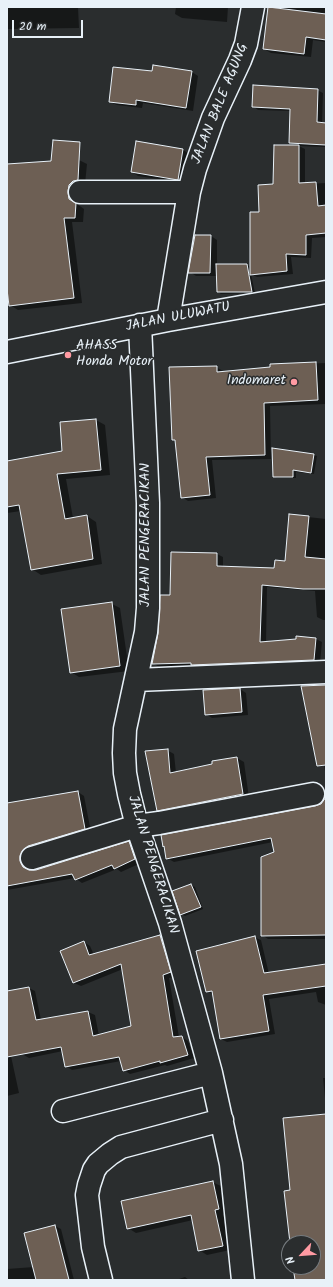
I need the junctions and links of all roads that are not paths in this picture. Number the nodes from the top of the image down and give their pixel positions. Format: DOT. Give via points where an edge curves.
graph roads {
  1 [pos="253,7"];
  2 [pos="80,192"];
  3 [pos="189,192"];
  4 [pos="326,292"];
  5 [pos="168,320"];
  6 [pos="140,325"];
  7 [pos="7,352"];
  8 [pos="326,672"];
  9 [pos="136,680"];
  10 [pos="313,794"];
  11 [pos="137,826"];
  12 [pos="32,858"];
  13 [pos="211,1073"];
  14 [pos="63,1111"];
  15 [pos="222,1120"];
  16 [pos="101,1280"];
  17 [pos="243,1280"];
  1 -- 3 [label="street, JALAN BALE AGUNG" via="246,44 213,118"];
  2 -- 3 [label="street"];
  3 -- 5 [label="street, JALAN BALE AGUNG"];
  4 -- 5 [label="street, JALAN ULUWATU"];
  5 -- 6 [label="street, JALAN ULUWATU"];
  6 -- 7 [label="street, JALAN ULUWATU"];
  6 -- 9 [label="street, JALAN PENGERACIKAN" via="148,503 148,608"];
  8 -- 9 [label="street"];
  9 -- 11 [label="street, JALAN PENGERACIKAN" via="124,753 129,794"];
  10 -- 11 [label="street"];
  11 -- 12 [label="street"];
  11 -- 13 [label="street, JALAN PENGERACIKAN" via="170,923"];
  13 -- 14 [label="street"];
  13 -- 15 [label="street, JALAN PENGERACIKAN"];
  15 -- 16 [label="street" via="121,1147 98,1164 89,1184 88,1196 93,1247"];
  15 -- 17 [label="street, JALAN PENGERACIKAN" via="231,1164"];
}
